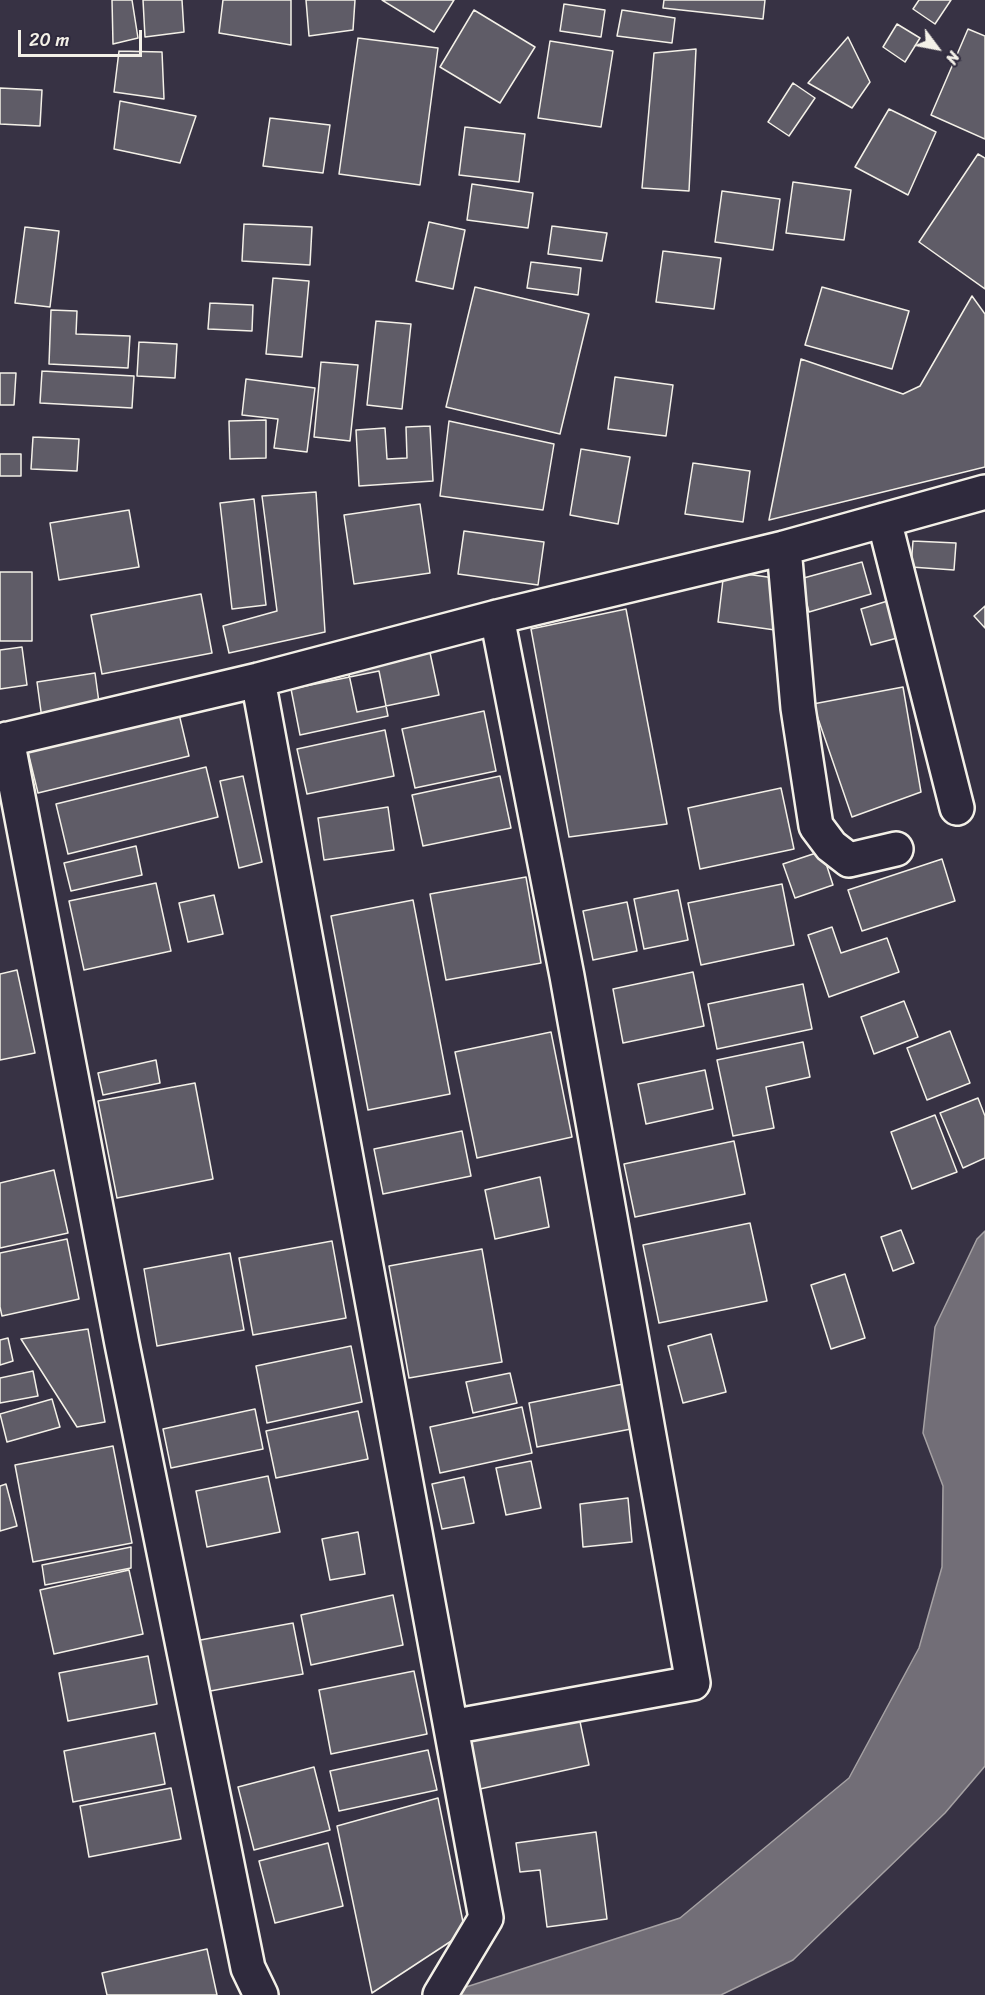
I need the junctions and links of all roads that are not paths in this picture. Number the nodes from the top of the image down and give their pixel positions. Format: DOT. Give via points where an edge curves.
graph roads {
  1 [pos="985,492"];
  2 [pos="884,520"];
  3 [pos="784,548"];
  4 [pos="497,618"];
  5 [pos="258,680"];
  6 [pos="4,740"];
  7 [pos="957,808"];
  8 [pos="896,849"];
  9 [pos="451,1727"];
  10 [pos="261,1995"];
  11 [pos="440,1995"];
  1 -- 2 [label="street"];
  2 -- 3 [label="street"];
  2 -- 7 [label="street"];
  3 -- 4 [label="street"];
  3 -- 8 [label="street" via="798,708 816,826 831,846 849,860"];
  4 -- 5 [label="street"];
  4 -- 9 [label="street" via="567,976 693,1683"];
  5 -- 6 [label="street"];
  5 -- 9 [label="street"];
  6 -- 10 [label="street" via="248,1968"];
  9 -- 11 [label="street" via="486,1918"];
}
